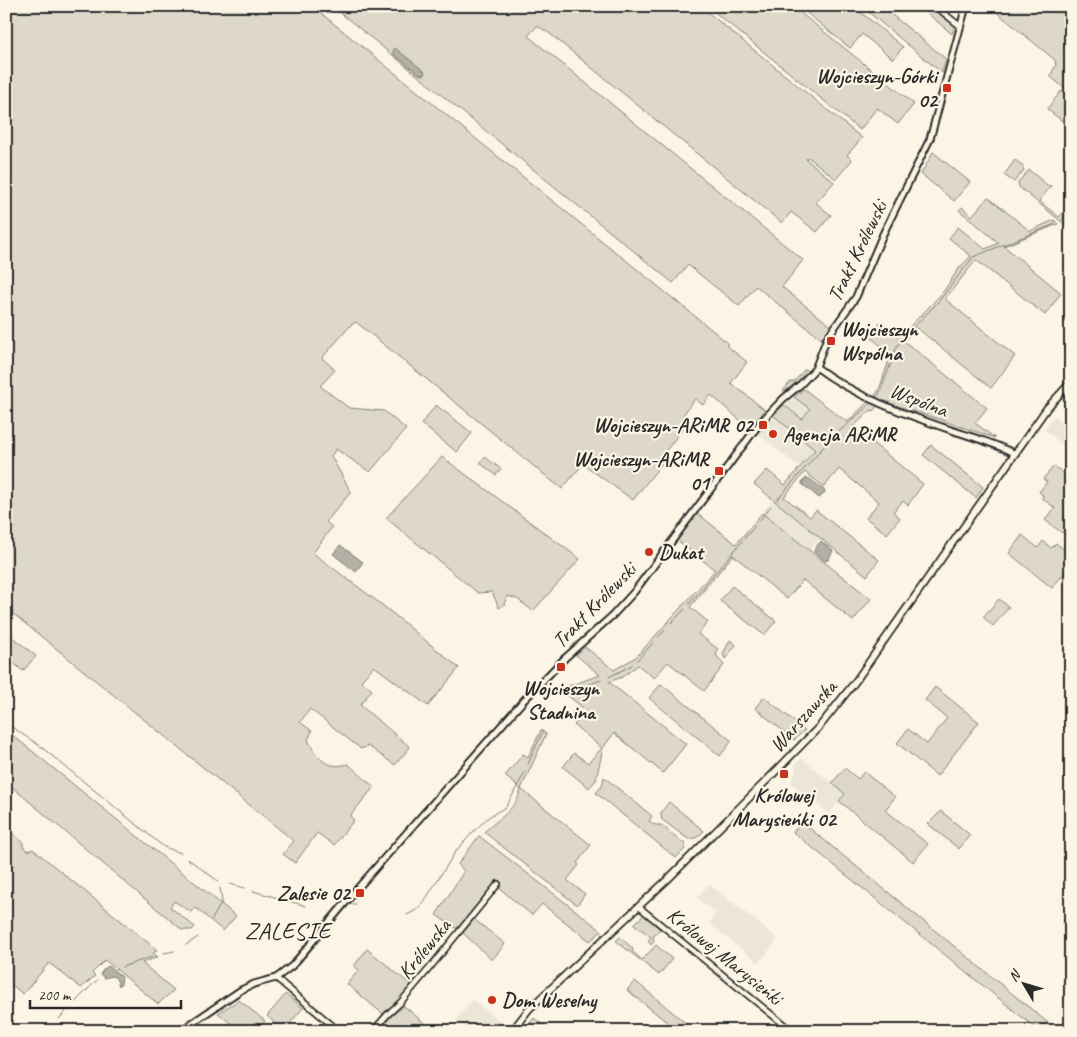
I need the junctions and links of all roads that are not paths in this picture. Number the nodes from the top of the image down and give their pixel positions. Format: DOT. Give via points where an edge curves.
graph roads {
  1 [pos="934,6"];
  2 [pos="966,6"];
  3 [pos="960,26"];
  4 [pos="816,367"];
  5 [pos="1071,382"];
  6 [pos="1015,454"];
  7 [pos="498,884"];
  8 [pos="639,907"];
  9 [pos="276,978"];
  10 [pos="180,1031"];
  11 [pos="339,1031"];
  12 [pos="373,1031"];
  13 [pos="512,1031"];
  14 [pos="792,1031"];
  1 -- 3 [label="street"];
  2 -- 3 [label="street, Trakt Królewski"];
  3 -- 4 [label="street, Trakt Królewski" via="926,149 856,296 827,338"];
  4 -- 6 [label="street, Wspólna" via="879,403"];
  4 -- 9 [label="street, Trakt Królewski" via="760,422 634,592 524,700 292,966"];
  5 -- 6 [label="main road, Warszawska" via="1047,408"];
  6 -- 8 [label="main road, Warszawska" via="838,705 778,770"];
  7 -- 12 [label="street, Królewska"];
  8 -- 13 [label="main road, Warszawska" via="529,1009"];
  8 -- 14 [label="street, Królowej Marysieńki"];
  9 -- 10 [label="street, Trakt Królewski" via="241,990"];
  9 -- 11 [label="street"];
}
